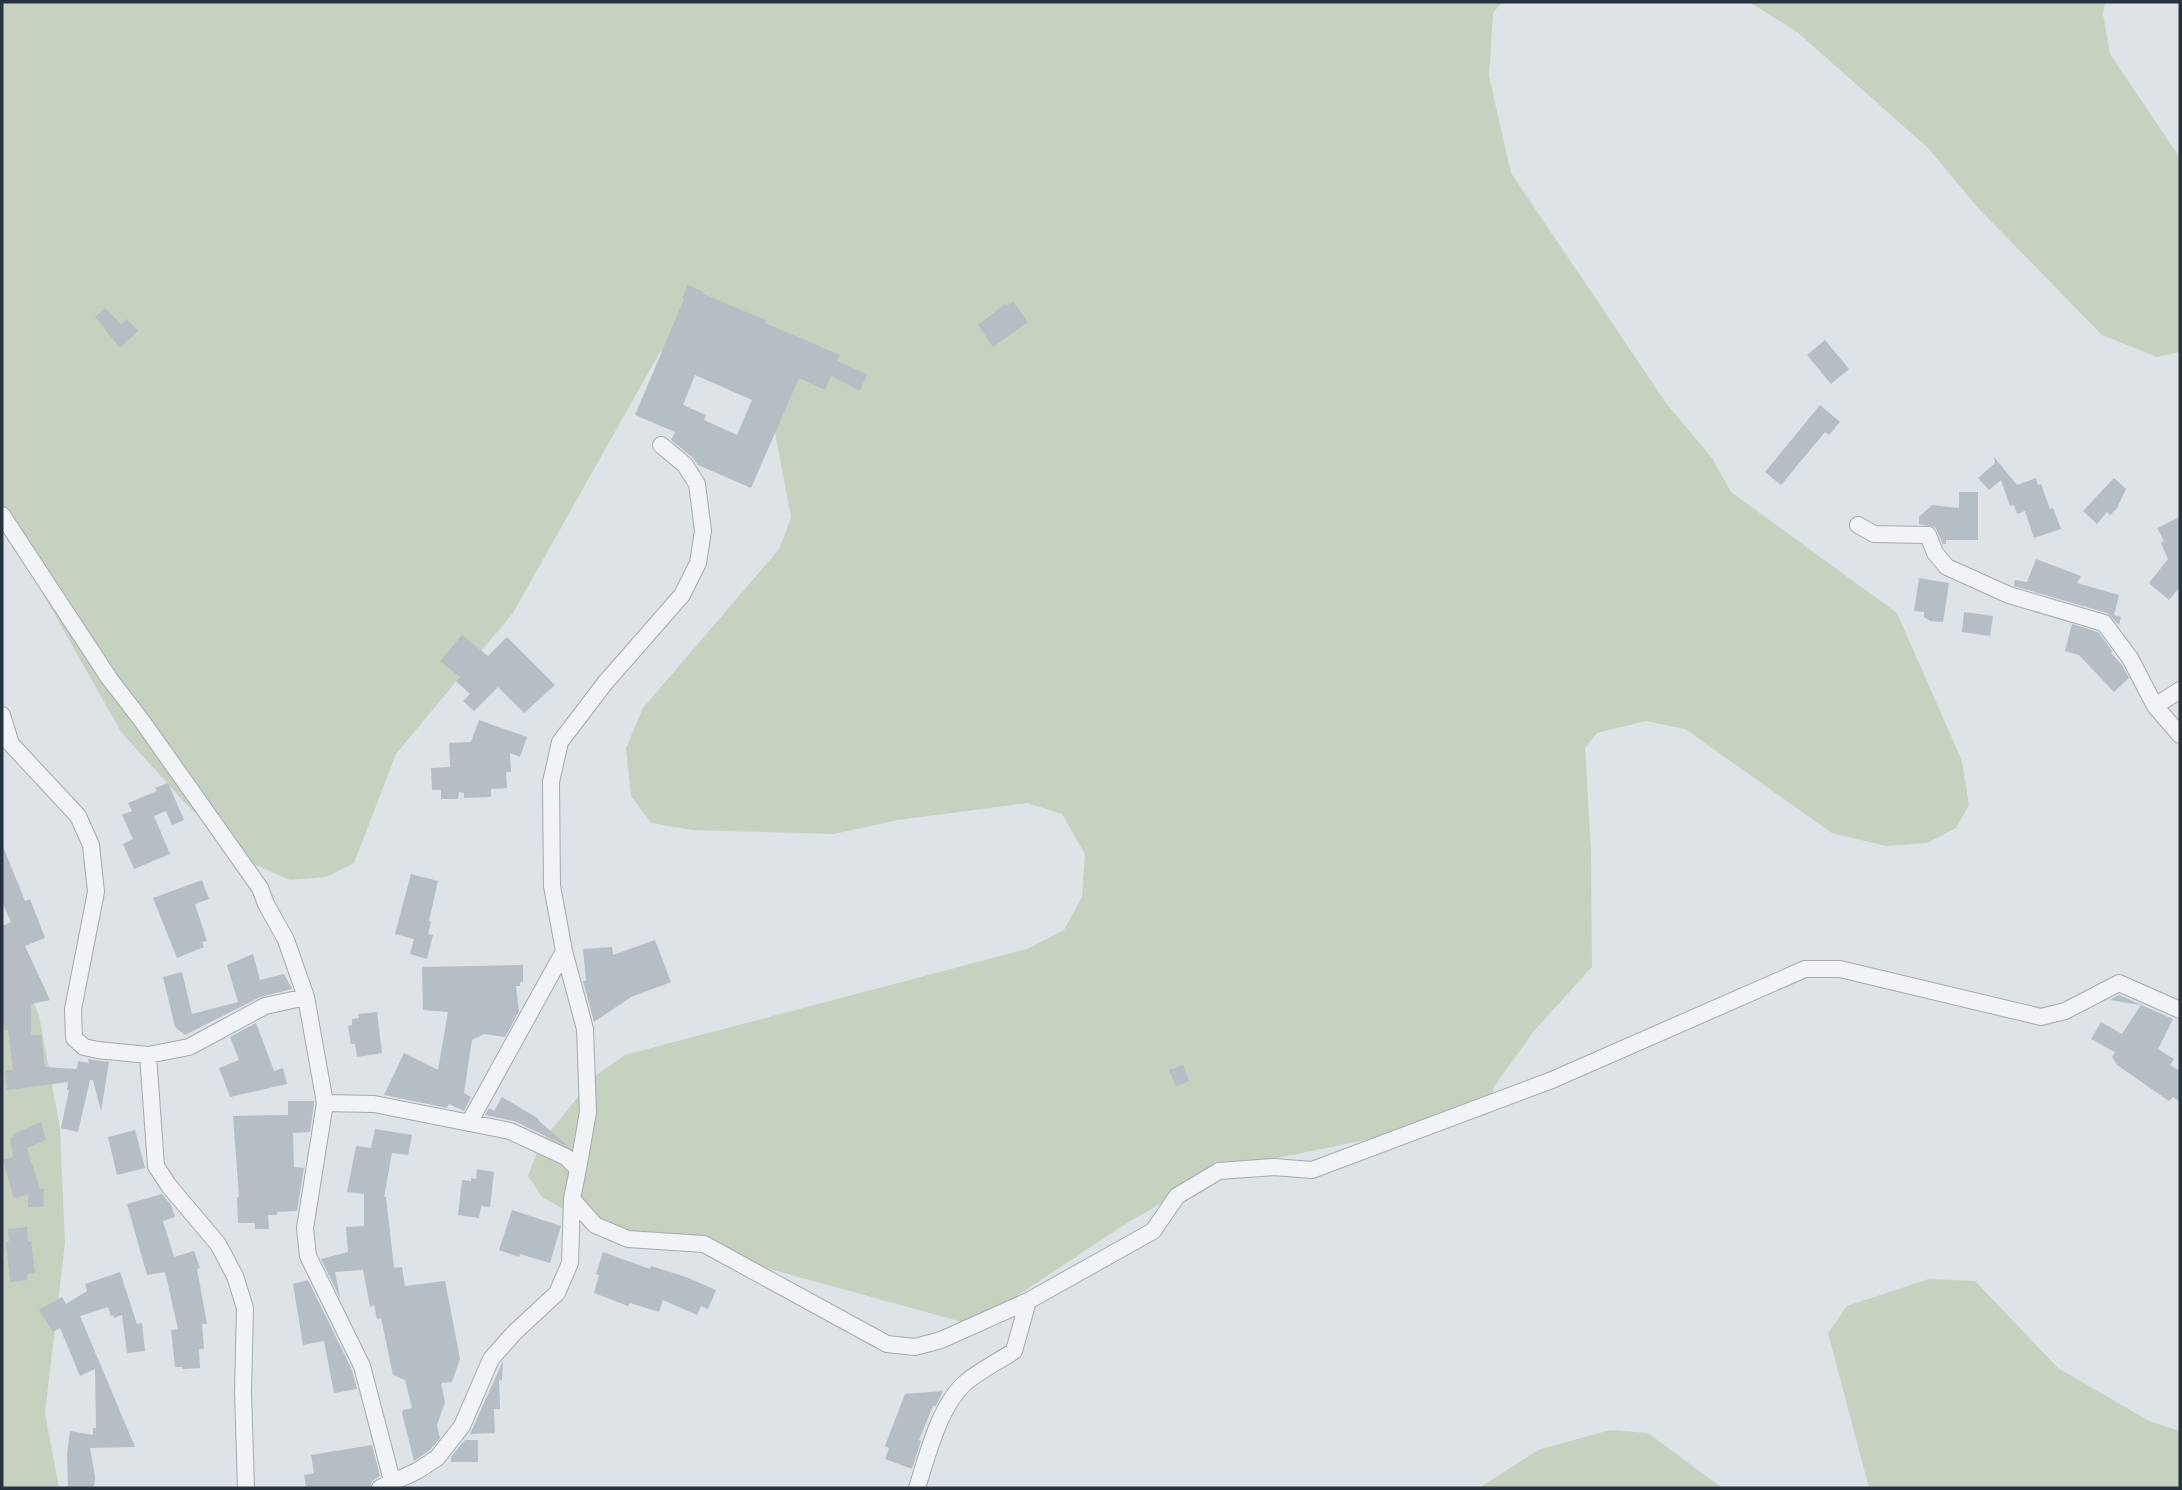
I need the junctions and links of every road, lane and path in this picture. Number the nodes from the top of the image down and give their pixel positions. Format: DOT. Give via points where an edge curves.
graph roads {
  1 [pos="661,445"];
  2 [pos="2,515"];
  3 [pos="1858,525"];
  4 [pos="2180,690"];
  5 [pos="2155,706"];
  6 [pos="2,715"];
  7 [pos="2180,735"];
  8 [pos="564,951"];
  9 [pos="306,997"];
  10 [pos="2180,1010"];
  11 [pos="148,1055"];
  12 [pos="325,1103"];
  13 [pos="469,1123"];
  14 [pos="578,1170"];
  15 [pos="572,1199"];
  16 [pos="1028,1301"];
  17 [pos="389,1486"];
  18 [pos="246,1488"];
  19 [pos="916,1488"];
  1 -- 8 [label="street" via="685,465 697,484 704,531 698,563 682,596 560,742 551,782 550,829 552,886"];
  2 -- 9 [label="street" via="109,678 260,888 286,940"];
  3 -- 5 [label="street" via="1874,534 1927,535 1947,567 2009,595 2104,624 2130,658"];
  4 -- 5 [label="street"];
  5 -- 7 [label="street"];
  6 -- 11 [label="street" via="11,744 78,816 91,845 96,892 73,1009 74,1038 98,1050"];
  8 -- 13 [label="street"];
  8 -- 14 [label="street" via="585,1029 588,1112"];
  9 -- 11 [label="street" via="265,1006 189,1047"];
  9 -- 12 [label="street"];
  10 -- 16 [label="street" via="2119,983 2065,1011 2041,1017 1840,969 1805,969 1552,1080 1312,1170 1219,1171 1177,1196 1153,1231"];
  11 -- 18 [label="street" via="156,1166 218,1244 245,1308"];
  12 -- 13 [label="street" via="374,1104"];
  12 -- 17 [label="street" via="305,1228 308,1256 362,1366"];
  13 -- 14 [label="street" via="510,1131 566,1157"];
  14 -- 15 [label="street"];
  15 -- 16 [label="street" via="595,1225 628,1239 704,1244 887,1344 915,1347 941,1340"];
  15 -- 17 [label="street" via="570,1263 558,1293 491,1359 462,1426 438,1458"];
  16 -- 19 [label="street" via="1014,1351 964,1384 953,1398"];
}
